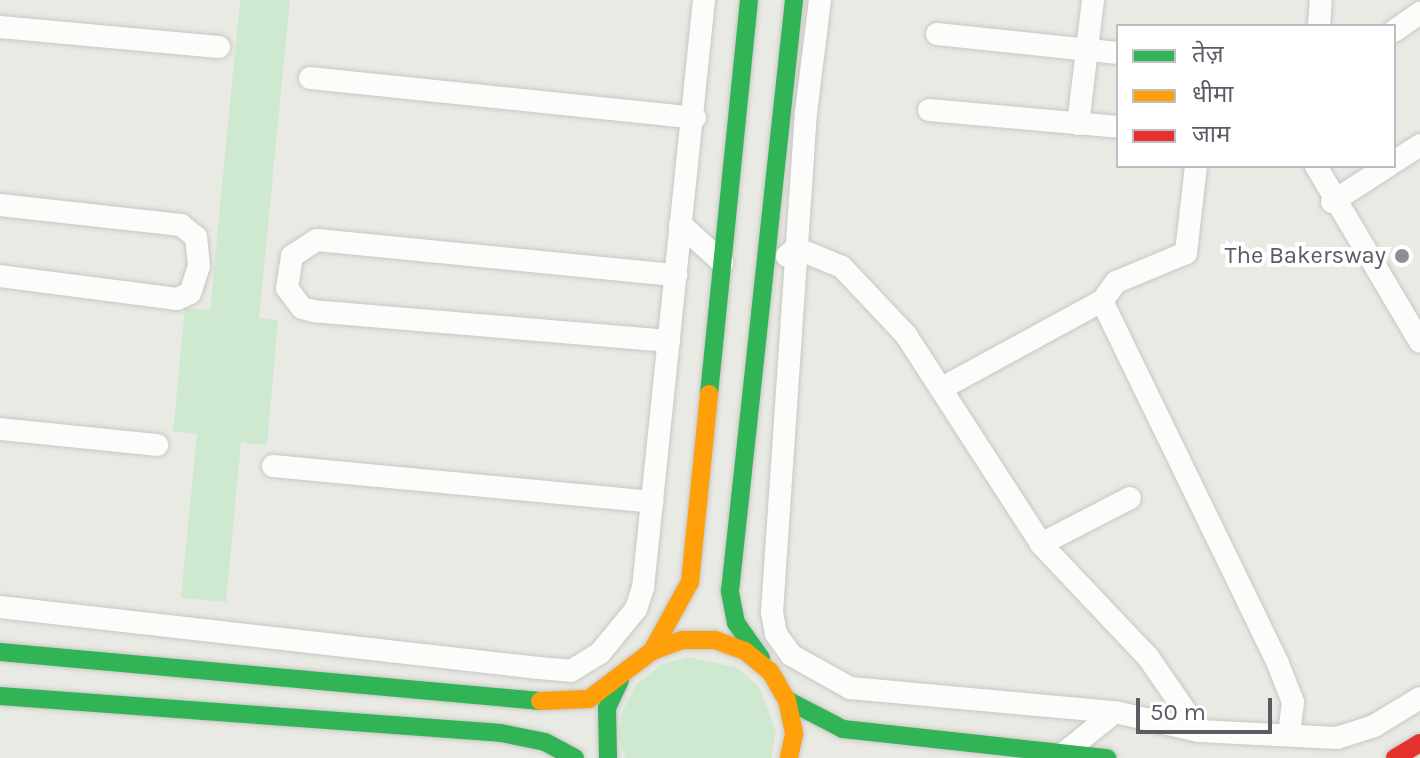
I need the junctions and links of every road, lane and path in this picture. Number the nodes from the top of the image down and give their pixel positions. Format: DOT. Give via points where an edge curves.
graph roads {
  1 [pos="704,0"];
  2 [pos="749,0"];
  3 [pos="794,0"];
  4 [pos="820,0"];
  5 [pos="1093,0"];
  6 [pos="1321,0"];
  7 [pos="1420,13"];
  8 [pos="1319,24"];
  9 [pos="0,27"];
  10 [pos="1396,30"];
  11 [pos="937,34"];
  12 [pos="219,47"];
  13 [pos="1087,50"];
  14 [pos="1116,53"];
  15 [pos="310,78"];
  16 [pos="929,110"];
  17 [pos="695,118"];
  18 [pos="1078,124"];
  19 [pos="1116,127"];
  20 [pos="1420,145"];
  21 [pos="1396,161"];
  22 [pos="1196,168"];
  23 [pos="1317,168"];
  24 [pos="1385,168"];
  25 [pos="1332,202"];
  26 [pos="0,205"];
  27 [pos="680,224"];
  28 [pos="796,248"];
  29 [pos="722,262"];
  30 [pos="676,275"];
  31 [pos="0,276"];
  32 [pos="764,280"];
  33 [pos="1102,301"];
  34 [pos="1412,311"];
  35 [pos="669,341"];
  36 [pos="1420,342"];
  37 [pos="944,387"];
  38 [pos="0,429"];
  39 [pos="157,445"];
  40 [pos="273,466"];
  41 [pos="1130,498"];
  42 [pos="652,502"];
  43 [pos="1041,544"];
  44 [pos="0,607"];
  45 [pos="306,642"];
  46 [pos="652,651"];
  47 [pos="0,652"];
  48 [pos="770,671"];
  49 [pos="620,680"];
  50 [pos="305,682"];
  51 [pos="0,696"];
  52 [pos="1420,698"];
  53 [pos="787,700"];
  54 [pos="1115,712"];
  55 [pos="1199,731"];
  56 [pos="1289,735"];
  57 [pos="1420,743"];
  58 [pos="1064,753"];
  59 [pos="575,758"];
  60 [pos="608,758"];
  61 [pos="789,758"];
  62 [pos="1107,758"];
  63 [pos="1395,758"];
  1 -- 17 [label="street"];
  2 -- 29 [label="street"];
  3 -- 32 [label="street"];
  4 -- 28 [label="street"];
  5 -- 13 [label="street"];
  6 -- 8 [label="street"];
  7 -- 10 [label="street"];
  9 -- 12 [label="street"];
  11 -- 13 [label="street"];
  13 -- 14 [label="street"];
  13 -- 18 [label="street"];
  15 -- 17 [label="street"];
  16 -- 18 [label="street"];
  17 -- 27 [label="street"];
  18 -- 19 [label="street"];
  20 -- 21 [label="street"];
  22 -- 33 [label="street" via="1186,253 1116,282"];
  23 -- 25 [label="street"];
  24 -- 25 [label="street"];
  25 -- 34 [label="street"];
  26 -- 31 [label="street" via="181,225 196,237 199,266 190,293 177,299"];
  27 -- 29 [label="street"];
  27 -- 30 [label="street"];
  28 -- 32 [label="street"];
  28 -- 37 [label="street" via="831,260 856,278"];
  28 -- 54 [label="street" via="773,596 776,634 812,671 850,688"];
  29 -- 46 [label="street" via="690,582"];
  30 -- 35 [label="street"];
  30 -- 35 [label="street" via="317,240 292,256 287,288 302,308 314,311"];
  32 -- 48 [label="street" via="730,591 736,623"];
  33 -- 37 [label="street"];
  33 -- 56 [label="street" via="1278,664 1293,702"];
  34 -- 36 [label="street"];
  35 -- 42 [label="street"];
  37 -- 43 [label="street"];
  38 -- 39 [label="street"];
  40 -- 42 [label="street"];
  41 -- 43 [label="street"];
  42 -- 45 [label="street" via="636,609 600,653 571,671"];
  43 -- 55 [label="street" via="1148,657"];
  44 -- 45 [label="street"];
  45 -- 50 [label="street"];
  46 -- 48 [label="street" via="683,640 715,640 745,651"];
  46 -- 49 [label="street"];
  47 -- 50 [label="street"];
  48 -- 53 [label="street"];
  49 -- 50 [label="street" via="589,699 548,702"];
  49 -- 60 [label="street" via="607,708"];
  51 -- 59 [label="street" via="501,733 545,742"];
  52 -- 56 [label="street" via="1374,726 1337,738"];
  53 -- 58 [label="street" via="843,729"];
  53 -- 61 [label="street" via="794,734"];
  54 -- 55 [label="street"];
  54 -- 58 [label="street"];
  55 -- 56 [label="street"];
  57 -- 63 [label="street"];
  58 -- 62 [label="street"];
}
